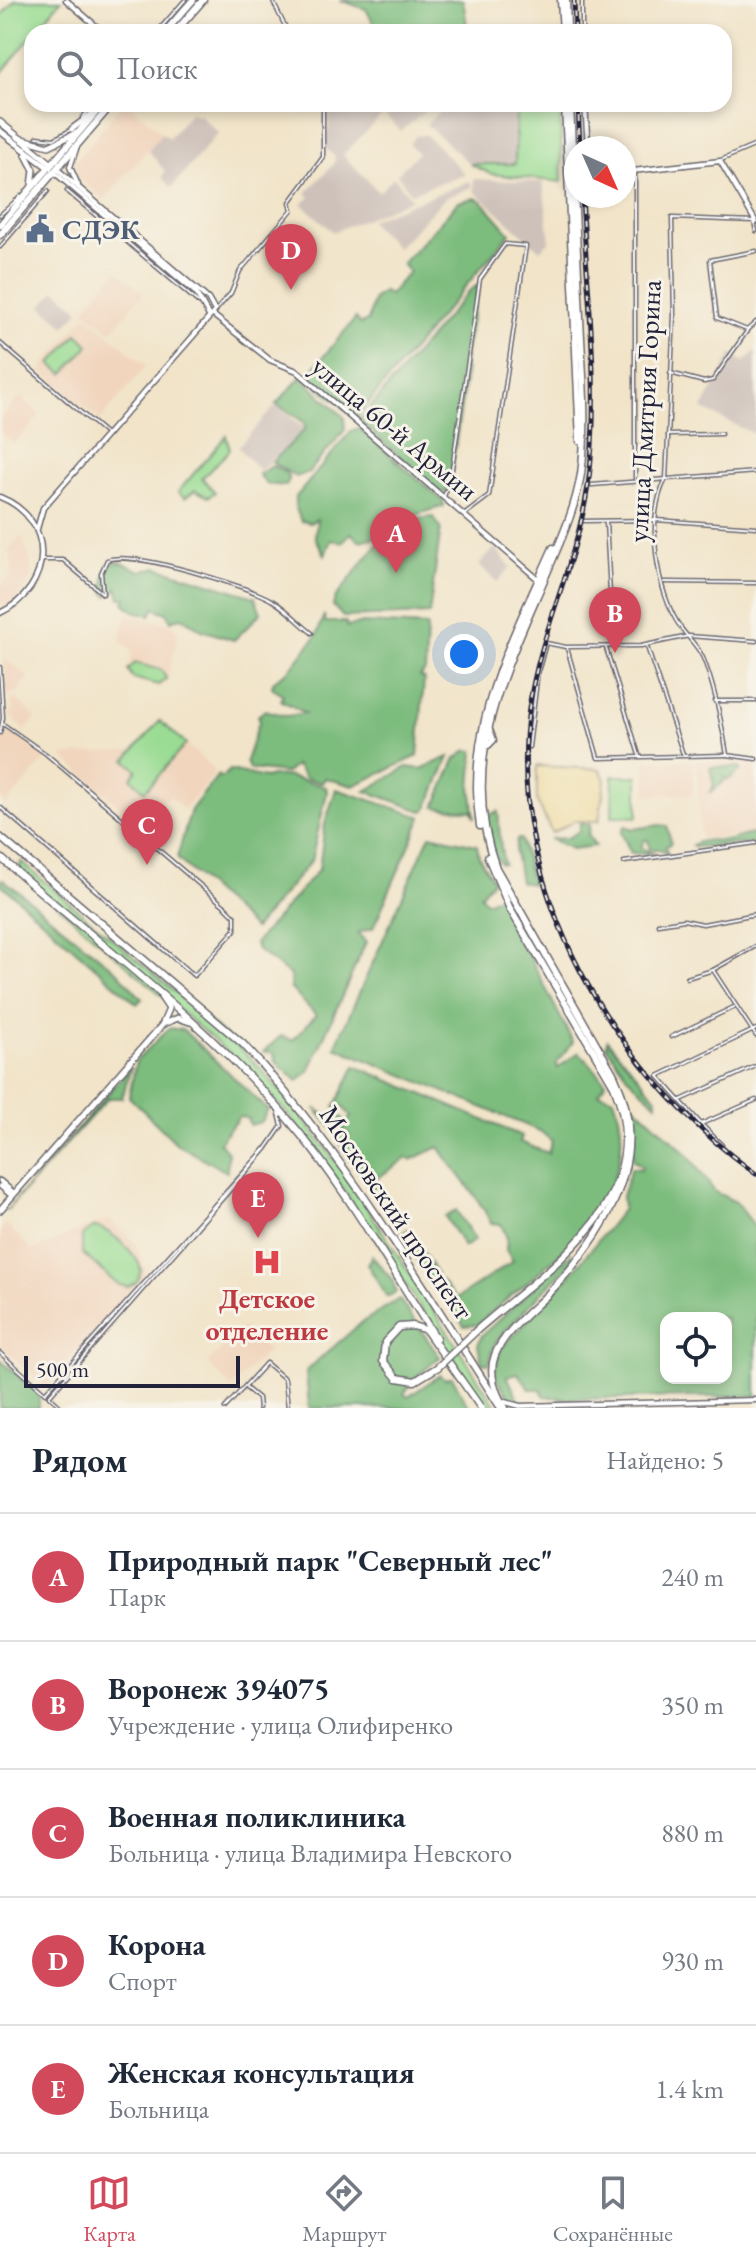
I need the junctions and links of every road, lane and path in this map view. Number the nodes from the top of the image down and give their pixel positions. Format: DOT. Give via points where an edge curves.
graph roads {
  1 [pos="66,0"];
  2 [pos="185,0"];
  3 [pos="193,0"];
  4 [pos="203,0"];
  5 [pos="272,0"];
  6 [pos="564,0"];
  7 [pos="582,0"];
  8 [pos="94,24"];
  9 [pos="164,24"];
  10 [pos="172,24"];
  11 [pos="182,24"];
  12 [pos="284,24"];
  13 [pos="565,24"];
  14 [pos="582,24"];
  15 [pos="92,112"];
  16 [pos="95,112"];
  17 [pos="105,112"];
  18 [pos="323,112"];
  19 [pos="568,112"];
  20 [pos="586,112"];
  21 [pos="0,122"];
  22 [pos="86,124"];
  23 [pos="72,129"];
  24 [pos="0,131"];
  25 [pos="587,136"];
  26 [pos="37,137"];
  27 [pos="17,140"];
  28 [pos="81,141"];
  29 [pos="756,145"];
  30 [pos="719,161"];
  31 [pos="53,168"];
  32 [pos="636,171"];
  33 [pos="82,190"];
  34 [pos="30,191"];
  35 [pos="48,191"];
  36 [pos="67,191"];
  37 [pos="635,208"];
  38 [pos="0,215"];
  39 [pos="114,221"];
  40 [pos="755,222"];
  41 [pos="0,225"];
  42 [pos="756,231"];
  43 [pos="0,235"];
  44 [pos="0,247"];
  45 [pos="756,251"];
  46 [pos="208,299"];
  47 [pos="199,302"];
  48 [pos="212,314"];
  49 [pos="756,322"];
  50 [pos="747,330"];
  51 [pos="0,343"];
  52 [pos="670,373"];
  53 [pos="107,434"];
  54 [pos="721,434"];
  55 [pos="667,435"];
  56 [pos="756,472"];
  57 [pos="635,479"];
  58 [pos="666,479"];
  59 [pos="592,485"];
  60 [pos="444,496"];
  61 [pos="0,497"];
  62 [pos="43,508"];
  63 [pos="27,512"];
  64 [pos="464,514"];
  65 [pos="656,520"];
  66 [pos="581,521"];
  67 [pos="606,521"];
  68 [pos="756,527"];
  69 [pos="37,529"];
  70 [pos="42,560"];
  71 [pos="541,582"];
  72 [pos="663,582"];
  73 [pos="756,583"];
  74 [pos="103,587"];
  75 [pos="97,588"];
  76 [pos="0,613"];
  77 [pos="312,633"];
  78 [pos="689,636"];
  79 [pos="756,641"];
  80 [pos="646,646"];
  81 [pos="566,647"];
  82 [pos="606,647"];
  83 [pos="613,647"];
  84 [pos="0,667"];
  85 [pos="714,701"];
  86 [pos="756,701"];
  87 [pos="3,724"];
  88 [pos="0,733"];
  89 [pos="481,743"];
  90 [pos="529,747"];
  91 [pos="639,755"];
  92 [pos="683,755"];
  93 [pos="727,755"];
  94 [pos="756,759"];
  95 [pos="0,807"];
  96 [pos="0,837"];
  97 [pos="756,843"];
  98 [pos="11,847"];
  99 [pos="2,858"];
  100 [pos="27,861"];
  101 [pos="624,862"];
  102 [pos="16,872"];
  103 [pos="756,914"];
  104 [pos="658,924"];
  105 [pos="756,946"];
  106 [pos="713,970"];
  107 [pos="687,978"];
  108 [pos="161,997"];
  109 [pos="735,1006"];
  110 [pos="190,1022"];
  111 [pos="162,1025"];
  112 [pos="755,1032"];
  113 [pos="671,1037"];
  114 [pos="756,1066"];
  115 [pos="270,1100"];
  116 [pos="756,1100"];
  117 [pos="679,1101"];
  118 [pos="701,1124"];
  119 [pos="279,1132"];
  120 [pos="300,1134"];
  121 [pos="722,1145"];
  122 [pos="0,1183"];
  123 [pos="13,1195"];
  124 [pos="1,1205"];
  125 [pos="568,1250"];
  126 [pos="578,1258"];
  127 [pos="436,1338"];
  128 [pos="0,1353"];
  129 [pos="245,1387"];
  130 [pos="47,1394"];
  131 [pos="756,1400"];
  132 [pos="502,1405"];
  133 [pos="518,1407"];
  134 [pos="62,1408"];
  135 [pos="225,1408"];
  136 [pos="259,1408"];
  137 [pos="288,1408"];
  138 [pos="481,1408"];
  1 -- 8 [label="street"];
  2 -- 9 [label="street"];
  3 -- 10 [label="main road"];
  4 -- 11 [label="main road"];
  5 -- 12 [label="street"];
  6 -- 13 [label="main road"];
  7 -- 14 [label="street"];
  15 -- 23 [label="main road"];
  16 -- 22 [label="main road"];
  17 -- 28 [label="main road"];
  18 -- 48 [label="street" via="321,163"];
  19 -- 71 [label="main road" via="584,433 576,490"];
  20 -- 25 [label="street"];
  21 -- 27 [label="main road, улица 60-й Армии"];
  22 -- 27 [label="main road" via="55,145"];
  22 -- 31 [label="main road"];
  23 -- 26 [label="street" via="54,139"];
  24 -- 27 [label="main road, улица 60-й Армии"];
  27 -- 31 [label="main road, улица 60-й Армии"];
  27 -- 34 [label="main road" via="33,167"];
  28 -- 31 [label="main road"];
  28 -- 33 [label="street" via="70,167"];
  29 -- 30 [label="street"];
  30 -- 32 [label="street"];
  30 -- 40 [label="street"];
  31 -- 33 [label="street, улица 60-й Армии"];
  31 -- 34 [label="main road"];
  31 -- 39 [label="street, улица 60-й Армии"];
  31 -- 43 [label="main road"];
  33 -- 39 [label="street, улица 60-й Армии"];
  34 -- 38 [label="street"];
  34 -- 41 [label="main road"];
  35 -- 44 [label="street"];
  36 -- 47 [label="street"];
  37 -- 57 [label="street"];
  39 -- 46 [label="street, улица 60-й Армии"];
  39 -- 47 [label="street, улица 60-й Армии" via="196,293"];
  40 -- 42 [label="street"];
  40 -- 52 [label="street, улица Дмитрия Горина" via="672,218"];
  45 -- 50 [label="street" via="710,260 715,314"];
  46 -- 47 [label="street"];
  46 -- 48 [label="street, улица 60-й Армии"];
  47 -- 48 [label="street, улица 60-й Армии"];
  48 -- 53 [label="street"];
  48 -- 60 [label="street, улица 60-й Армии" via="270,360 297,371"];
  49 -- 50 [label="street"];
  50 -- 52 [label="street" via="713,380"];
  51 -- 53 [label="street"];
  52 -- 55 [label="street, улица Дмитрия Горина"];
  53 -- 62 [label="street"];
  54 -- 55 [label="street"];
  55 -- 58 [label="street, улица Дмитрия Горина"];
  56 -- 58 [label="street"];
  57 -- 58 [label="street"];
  57 -- 59 [label="street"];
  58 -- 65 [label="street, улица Дмитрия Горина"];
  60 -- 64 [label="street, улица 60-й Армии"];
  60 -- 64 [label="street" via="480,279 505,244 526,246 489,496"];
  61 -- 63 [label="street"];
  62 -- 63 [label="street"];
  62 -- 69 [label="street"];
  63 -- 69 [label="street"];
  64 -- 71 [label="street, улица 60-й Армии"];
  65 -- 67 [label="street"];
  65 -- 68 [label="street"];
  65 -- 72 [label="street, улица Дмитрия Горина" via="654,548"];
  66 -- 67 [label="street"];
  67 -- 83 [label="street"];
  69 -- 70 [label="street"];
  70 -- 75 [label="street" via="63,560"];
  70 -- 76 [label="street" via="27,591"];
  71 -- 89 [label="main road"];
  71 -- 89 [label="main road" via="494,683"];
  72 -- 73 [label="street"];
  72 -- 78 [label="street, улица Дмитрия Горина" via="680,628"];
  74 -- 75 [label="street"];
  74 -- 75 [label="street" via="103,594"];
  74 -- 77 [label="street" via="101,573 107,560 137,557 253,592 275,602"];
  78 -- 79 [label="street"];
  78 -- 80 [label="street"];
  78 -- 85 [label="street, улица Дмитрия Горина" via="703,658"];
  80 -- 83 [label="street"];
  80 -- 92 [label="street"];
  81 -- 82 [label="street"];
  81 -- 90 [label="street" via="546,643"];
  81 -- 91 [label="street" via="598,758"];
  82 -- 83 [label="street"];
  82 -- 91 [label="street"];
  84 -- 87 [label="street"];
  85 -- 86 [label="street"];
  85 -- 93 [label="street, улица Дмитрия Горина"];
  87 -- 88 [label="street"];
  87 -- 95 [label="street" via="46,754 235,916 235,930 194,976"];
  89 -- 125 [label="main road" via="477,806 492,870 607,1073 623,1112 625,1152 615,1191 599,1220"];
  89 -- 126 [label="main road" via="481,805 496,868 614,1075 627,1111 630,1153 622,1185"];
  91 -- 92 [label="street"];
  92 -- 93 [label="street"];
  93 -- 94 [label="street"];
  96 -- 98 [label="main road, Московский проспект"];
  97 -- 101 [label="street"];
  98 -- 99 [label="main road, Московский проспект" via="15,861"];
  98 -- 100 [label="main road, Московский проспект"];
  99 -- 102 [label="main road, Московский проспект"];
  100 -- 102 [label="main road" via="17,862"];
  100 -- 132 [label="main road, Московский проспект" via="243,1044 271,1075 338,1156"];
  102 -- 108 [label="main road, Московский проспект"];
  103 -- 104 [label="street" via="703,924"];
  105 -- 106 [label="street"];
  106 -- 107 [label="street"];
  106 -- 109 [label="street"];
  108 -- 110 [label="main road, Московский проспект"];
  108 -- 111 [label="main road" via="169,1009"];
  109 -- 112 [label="street"];
  109 -- 113 [label="street"];
  110 -- 111 [label="main road" via="178,1018"];
  110 -- 115 [label="main road, Московский проспект"];
  111 -- 123 [label="main road"];
  112 -- 117 [label="street" via="658,1076"];
  114 -- 117 [label="street"];
  115 -- 119 [label="street" via="281,1117"];
  115 -- 120 [label="main road, Московский проспект"];
  116 -- 118 [label="street"];
  117 -- 118 [label="street"];
  118 -- 121 [label="street"];
  119 -- 120 [label="street" via="287,1125"];
  119 -- 130 [label="street"];
  120 -- 127 [label="main road, Московский проспект"];
  122 -- 123 [label="street"];
  123 -- 124 [label="main road"];
  125 -- 126 [label="main road" via="578,1249"];
  125 -- 127 [label="main road, bridge" via="438,1367 406,1381 389,1372 382,1356 387,1337 399,1327 419,1327"];
  126 -- 132 [label="main road" via="497,1351 492,1369"];
  127 -- 138 [label="main road, Московский проспект"];
  128 -- 130 [label="street"];
  129 -- 135 [label="street"];
  129 -- 136 [label="street" via="258,1398"];
  129 -- 137 [label="street" via="266,1363 285,1379"];
  130 -- 134 [label="street"];
  131 -- 133 [label="street"];
  132 -- 133 [label="street"];
}
